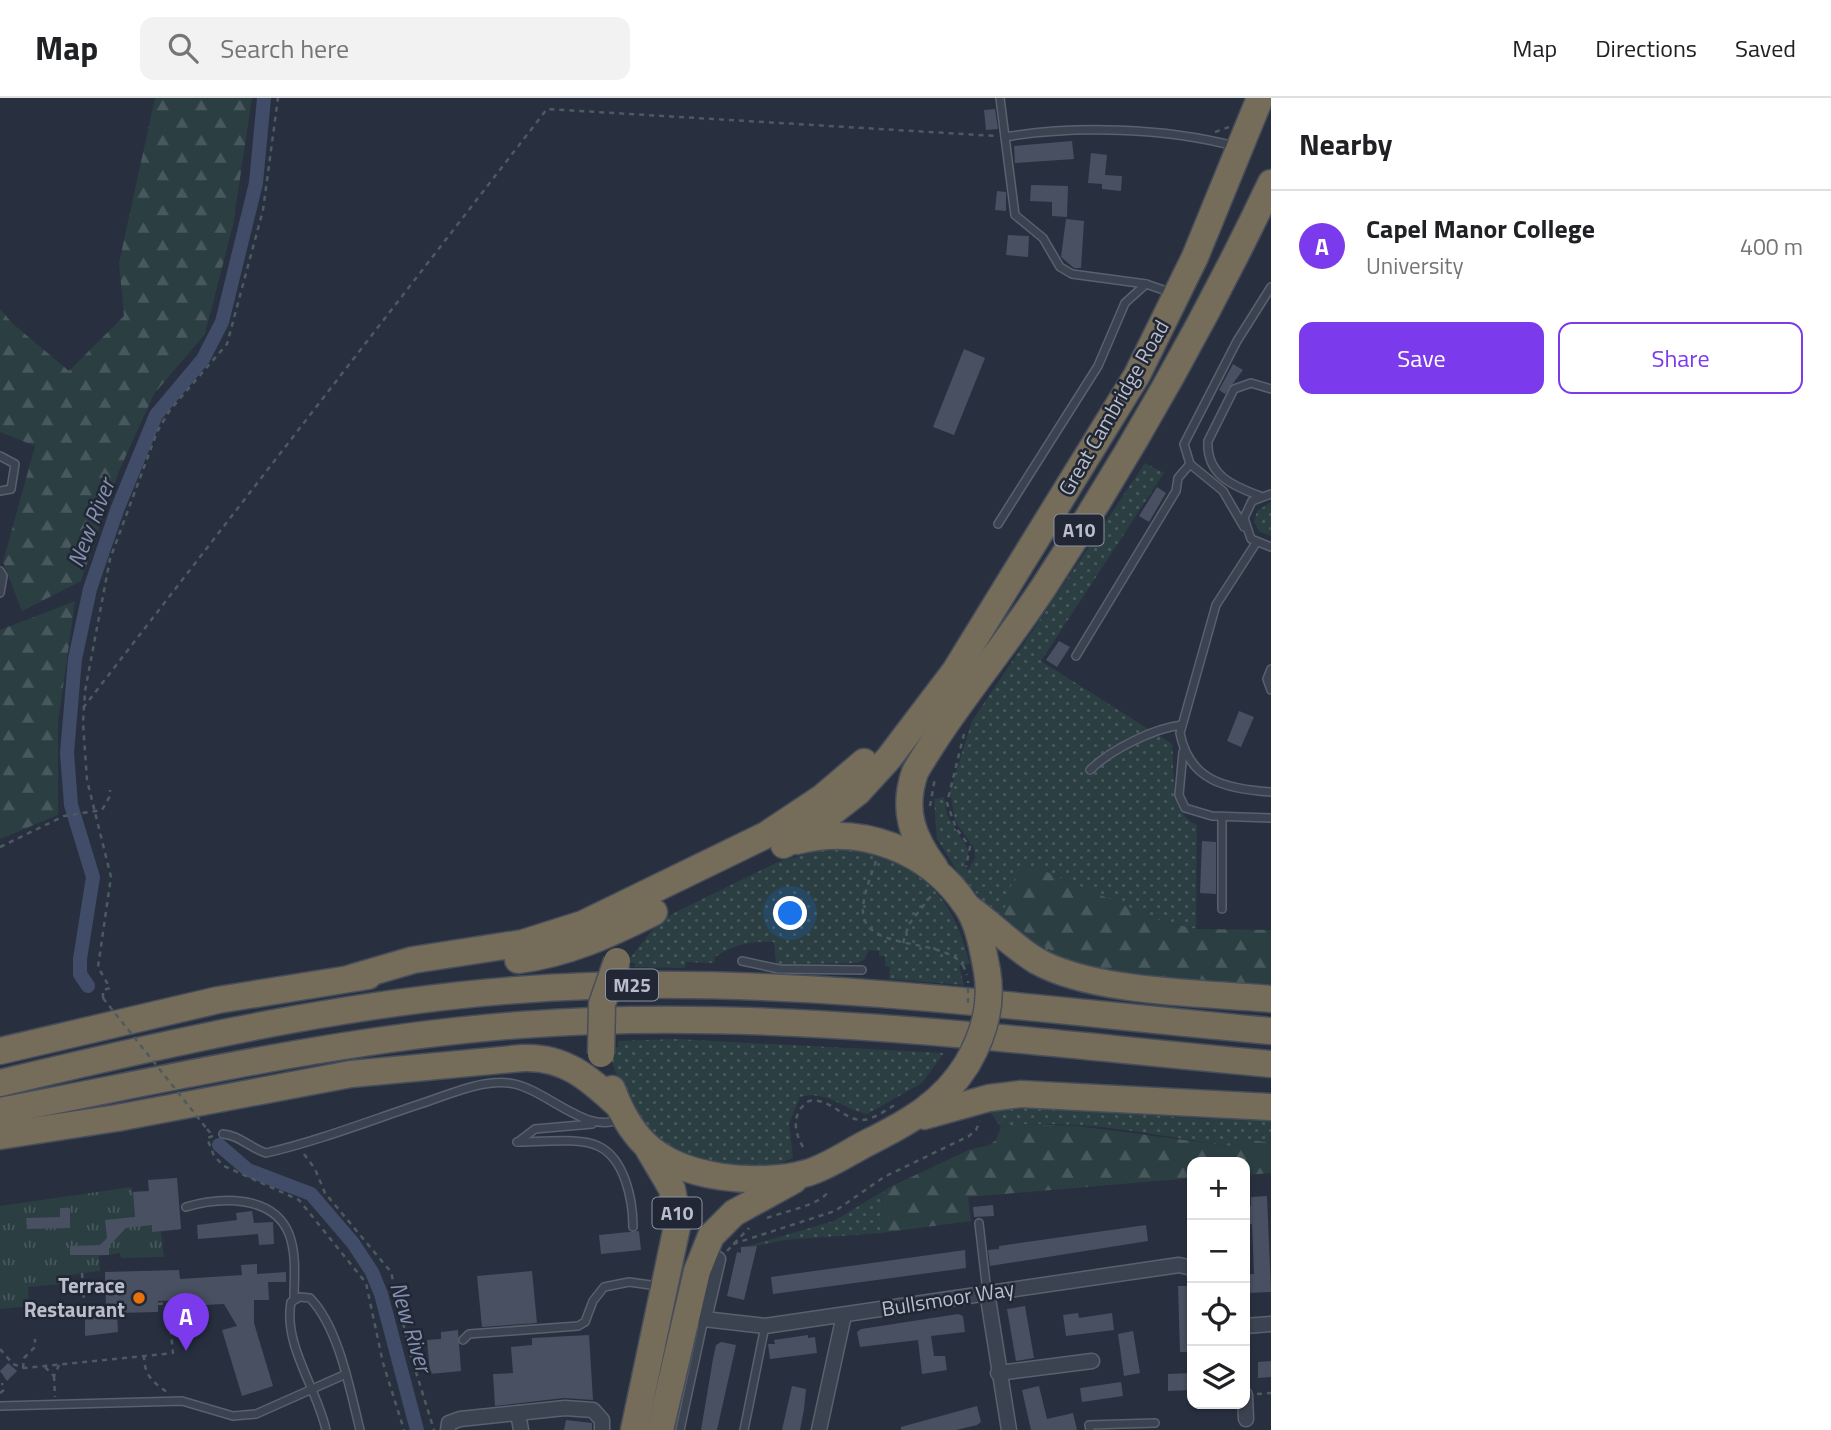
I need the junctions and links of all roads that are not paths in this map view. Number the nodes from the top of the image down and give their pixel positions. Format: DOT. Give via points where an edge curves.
graph roads {
  1 [pos="1000,98"];
  2 [pos="1260,98"];
  3 [pos="1005,137"];
  4 [pos="1238,137"];
  5 [pos="1271,183"];
  6 [pos="1146,284"];
  7 [pos="1271,287"];
  8 [pos="1177,295"];
  9 [pos="1271,389"];
  10 [pos="0,456"];
  11 [pos="1190,464"];
  12 [pos="0,491"];
  13 [pos="1271,494"];
  14 [pos="1260,496"];
  15 [pos="998,524"];
  16 [pos="1244,527"];
  17 [pos="1256,543"];
  18 [pos="1271,547"];
  19 [pos="0,571"];
  20 [pos="0,593"];
  21 [pos="975,638"];
  22 [pos="1076,656"];
  23 [pos="1271,669"];
  24 [pos="1271,690"];
  25 [pos="1182,725"];
  26 [pos="1184,752"];
  27 [pos="1090,770"];
  28 [pos="1269,791"];
  29 [pos="1223,817"];
  30 [pos="1271,818"];
  31 [pos="784,845"];
  32 [pos="935,868"];
  33 [pos="968,907"];
  34 [pos="1222,909"];
  35 [pos="653,912"];
  36 [pos="742,961"];
  37 [pos="862,970"];
  38 [pos="351,978"];
  39 [pos="779,979"];
  40 [pos="1271,999"];
  41 [pos="1271,1031"];
  42 [pos="0,1051"];
  43 [pos="1271,1064"];
  44 [pos="0,1083"];
  45 [pos="1271,1107"];
  46 [pos="622,1110"];
  47 [pos="908,1110"];
  48 [pos="0,1111"];
  49 [pos="598,1123"];
  50 [pos="223,1134"];
  51 [pos="0,1136"];
  52 [pos="646,1145"];
  53 [pos="805,1160"];
  54 [pos="186,1207"];
  55 [pos="979,1223"];
  56 [pos="633,1227"];
  57 [pos="718,1259"];
  58 [pos="1187,1267"];
  59 [pos="666,1287"];
  60 [pos="987,1292"];
  61 [pos="294,1300"];
  62 [pos="844,1315"];
  63 [pos="704,1319"];
  64 [pos="1271,1324"];
  65 [pos="765,1326"];
  66 [pos="1250,1326"];
  67 [pos="463,1340"];
  68 [pos="1092,1361"];
  69 [pos="998,1373"];
  70 [pos="346,1374"];
  71 [pos="313,1388"];
  72 [pos="0,1406"];
  73 [pos="1246,1409"];
  74 [pos="518,1413"];
  75 [pos="1246,1419"];
  76 [pos="1155,1423"];
  77 [pos="326,1430"];
  78 [pos="360,1430"];
  79 [pos="448,1430"];
  80 [pos="521,1430"];
  81 [pos="602,1430"];
  82 [pos="634,1430"];
  83 [pos="660,1430"];
  84 [pos="680,1430"];
  85 [pos="744,1430"];
  86 [pos="819,1430"];
  87 [pos="1009,1430"];
  88 [pos="1090,1430"];
  1 -- 3 [label="lane"];
  2 -- 4 [label="highway, Great Cambridge Road / A10"];
  3 -- 4 [label="lane" via="1077,131"];
  3 -- 6 [label="lane" via="1015,215 1043,238 1060,267 1072,274"];
  4 -- 8 [label="highway, Great Cambridge Road / A10"];
  5 -- 32 [label="highway, Great Cambridge Road / A10" via="1210,306 1133,441 1045,585 915,772 909,821 916,841"];
  6 -- 8 [label="lane"];
  6 -- 15 [label="lane" via="1125,303 1098,366"];
  7 -- 11 [label="lane" via="1186,436 1185,455"];
  8 -- 21 [label="highway, Great Cambridge Road / A10" via="1115,413"];
  9 -- 14 [label="lane" via="1251,383 1234,389 1208,441 1216,472 1233,486"];
  10 -- 12 [label="lane" via="15,464 11,489"];
  11 -- 16 [label="lane" via="1223,491"];
  11 -- 22 [label="lane"];
  13 -- 14 [label="lane"];
  14 -- 16 [label="lane" via="1246,509"];
  16 -- 17 [label="lane"];
  17 -- 18 [label="lane"];
  17 -- 25 [label="lane" via="1216,605"];
  19 -- 20 [label="lane"];
  21 -- 31 [label="highway, Great Cambridge Road / A10" via="955,671 873,776 841,807"];
  21 -- 38 [label="highway, M25" via="856,770 766,835 563,931 502,947 413,960"];
  23 -- 24 [label="lane" via="1267,679"];
  25 -- 26 [label="lane"];
  25 -- 27 [label="lane" via="1162,727 1103,757"];
  26 -- 28 [label="lane" via="1201,775"];
  26 -- 29 [label="lane" via="1181,804 1196,814"];
  29 -- 30 [label="lane"];
  29 -- 34 [label="lane"];
  31 -- 32 [label="highway" via="829,836 863,838 899,849"];
  31 -- 35 [label="highway"];
  32 -- 33 [label="highway, Great Cambridge Road"];
  33 -- 40 [label="highway" via="1019,950 1062,971 1158,988"];
  33 -- 47 [label="highway, bridge" via="975,968 987,1014 979,1044 942,1097"];
  35 -- 38 [label="highway, M25" via="596,940 548,955"];
  35 -- 46 [label="highway, bridge" via="628,941 602,1004 601,1054"];
  36 -- 39 [label="lane"];
  37 -- 39 [label="lane"];
  38 -- 42 [label="highway, M25" via="197,1005"];
  39 -- 41 [label="highway, M25"];
  39 -- 44 [label="highway, M25" via="592,985 405,1000 264,1023"];
  43 -- 48 [label="highway, M25" via="818,1024 569,1022 347,1045"];
  45 -- 47 [label="highway" via="1021,1094"];
  46 -- 49 [label="lane" via="611,1124"];
  46 -- 51 [label="highway" via="592,1080 565,1064 523,1058 351,1074"];
  46 -- 52 [label="highway"];
  47 -- 53 [label="highway"];
  49 -- 50 [label="lane" via="524,1086 491,1083 266,1153"];
  49 -- 56 [label="lane" via="535,1129 517,1142 598,1146 611,1156 622,1175 633,1202"];
  52 -- 53 [label="highway" via="696,1171 733,1180 767,1179"];
  52 -- 59 [label="highway, A10" via="668,1180 676,1205 677,1231"];
  53 -- 83 [label="highway, A10" via="711,1236 697,1271"];
  54 -- 61 [label="lane" via="228,1199 253,1203 271,1213 288,1231"];
  55 -- 60 [label="lane"];
  57 -- 63 [label="street"];
  58 -- 60 [label="street, Bullsmoor Way"];
  59 -- 67 [label="lane" via="618,1283 604,1287 585,1322 578,1325 468,1334"];
  59 -- 82 [label="highway, A10"];
  60 -- 62 [label="street, Bullsmoor Way"];
  60 -- 69 [label="street"];
  61 -- 70 [label="lane" via="310,1298 319,1307"];
  61 -- 71 [label="lane" via="289,1314 291,1332"];
  62 -- 65 [label="street, Bullsmoor Way"];
  62 -- 86 [label="street"];
  63 -- 65 [label="street, Bullsmoor Way"];
  63 -- 84 [label="lane"];
  64 -- 66 [label="street"];
  65 -- 85 [label="lane"];
  68 -- 69 [label="street"];
  69 -- 87 [label="street"];
  70 -- 71 [label="lane"];
  70 -- 78 [label="lane"];
  71 -- 72 [label="lane" via="257,1414 233,1416 182,1401"];
  71 -- 77 [label="lane"];
  73 -- 75 [label="street"];
  74 -- 79 [label="street" via="460,1419 449,1423"];
  74 -- 80 [label="street"];
  74 -- 81 [label="street" via="589,1409 600,1416"];
  76 -- 88 [label="lane" via="1089,1425"];
}
